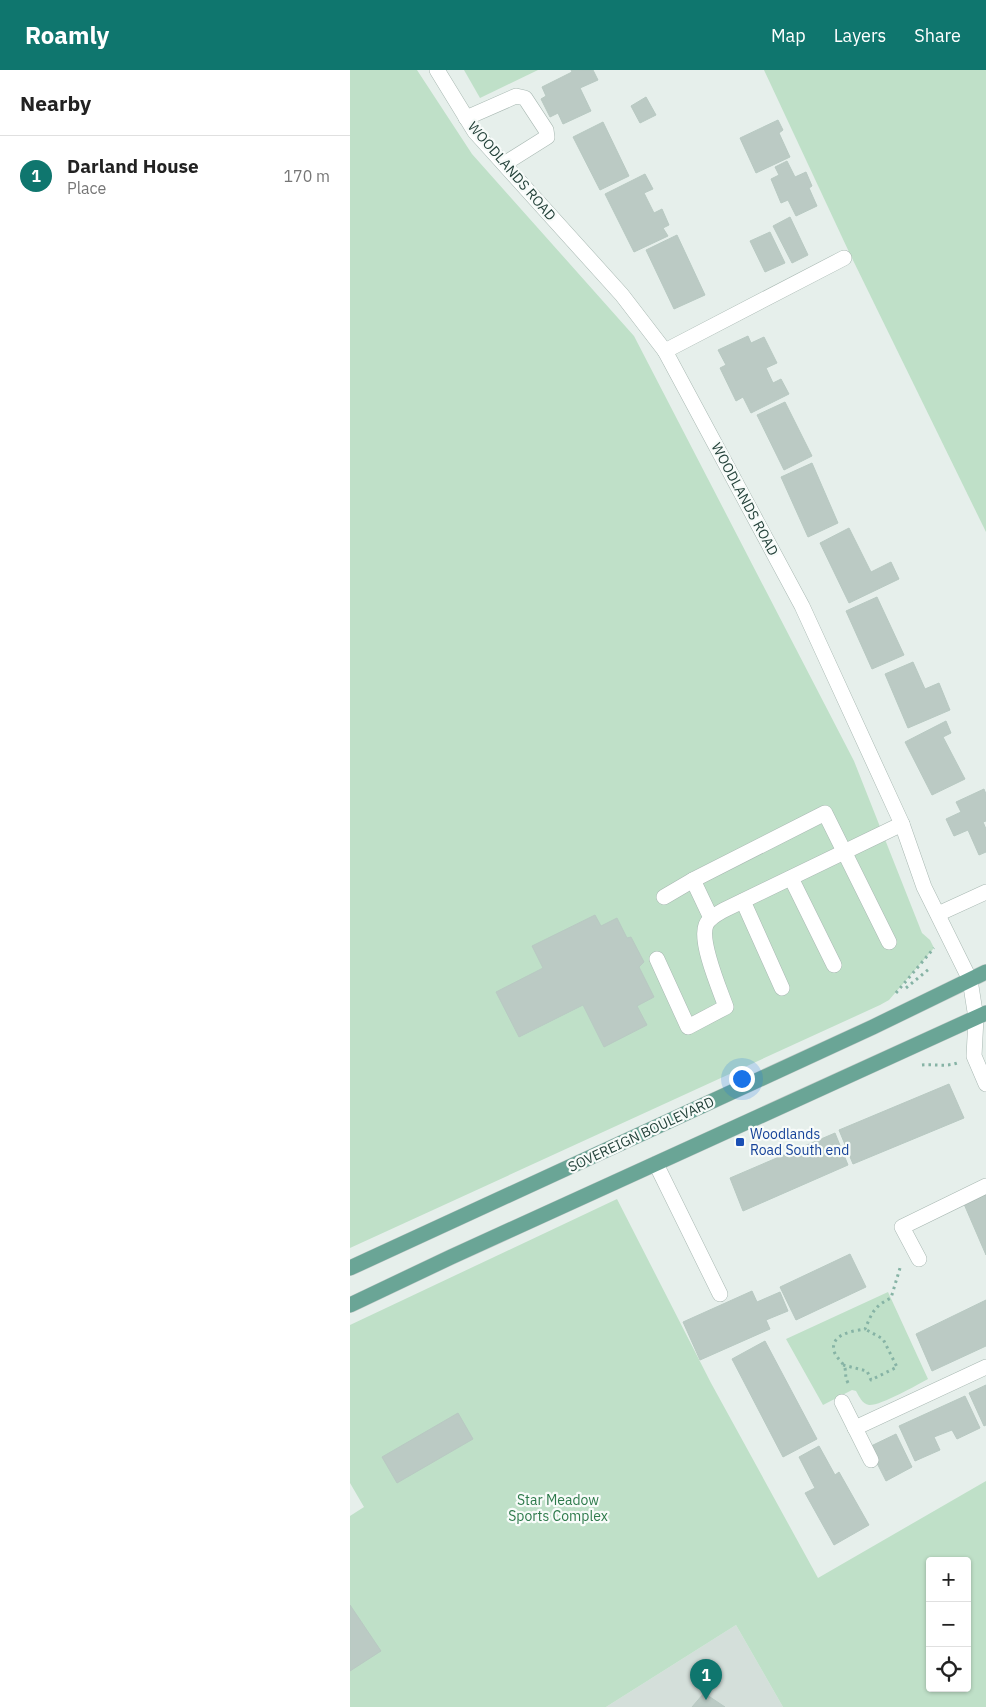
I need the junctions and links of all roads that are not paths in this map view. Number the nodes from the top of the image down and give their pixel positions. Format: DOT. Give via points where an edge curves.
graph roads {
  1 [pos="437,70"];
  2 [pos="466,118"];
  3 [pos="504,164"];
  4 [pos="844,258"];
  5 [pos="666,351"];
  6 [pos="902,824"];
  7 [pos="844,852"];
  8 [pos="791,878"];
  9 [pos="692,880"];
  10 [pos="986,892"];
  11 [pos="664,897"];
  12 [pos="743,901"];
  13 [pos="938,914"];
  14 [pos="711,918"];
  15 [pos="889,942"];
  16 [pos="658,959"];
  17 [pos="834,965"];
  18 [pos="986,972"];
  19 [pos="970,980"];
  20 [pos="782,988"];
  21 [pos="981,1016"];
  22 [pos="986,1084"];
  23 [pos="656,1164"];
  24 [pos="986,1186"];
  25 [pos="919,1259"];
  26 [pos="350,1268"];
  27 [pos="720,1294"];
  28 [pos="350,1305"];
  29 [pos="986,1367"];
  30 [pos="842,1402"];
  31 [pos="855,1428"];
  32 [pos="871,1460"];
  1 -- 2 [label="street, WOODLANDS ROAD"];
  2 -- 3 [label="street, WOODLANDS ROAD"];
  2 -- 3 [label="street" via="516,96 526,98 547,137"];
  3 -- 5 [label="street, WOODLANDS ROAD" via="622,295"];
  4 -- 5 [label="street"];
  5 -- 6 [label="street, WOODLANDS ROAD" via="802,606"];
  6 -- 7 [label="street"];
  6 -- 13 [label="street, WOODLANDS ROAD" via="924,887"];
  7 -- 8 [label="street"];
  7 -- 9 [label="street" via="825,813"];
  7 -- 15 [label="street"];
  8 -- 12 [label="street"];
  8 -- 17 [label="street"];
  9 -- 11 [label="street"];
  9 -- 14 [label="street"];
  10 -- 13 [label="street"];
  12 -- 14 [label="street"];
  12 -- 20 [label="street"];
  13 -- 19 [label="street, WOODLANDS ROAD"];
  14 -- 16 [label="street" via="705,926 706,949 726,1007 688,1027"];
  18 -- 19 [label="main road, SOVEREIGN BOULEVARD"];
  19 -- 21 [label="street, WOODLANDS ROAD"];
  19 -- 26 [label="main road, SOVEREIGN BOULEVARD"];
  21 -- 22 [label="street, WOODLANDS ROAD" via="974,1056"];
  21 -- 23 [label="main road"];
  23 -- 27 [label="street"];
  23 -- 28 [label="main road"];
  24 -- 25 [label="street" via="902,1227"];
  29 -- 31 [label="street"];
  30 -- 31 [label="street"];
  31 -- 32 [label="street"];
}
